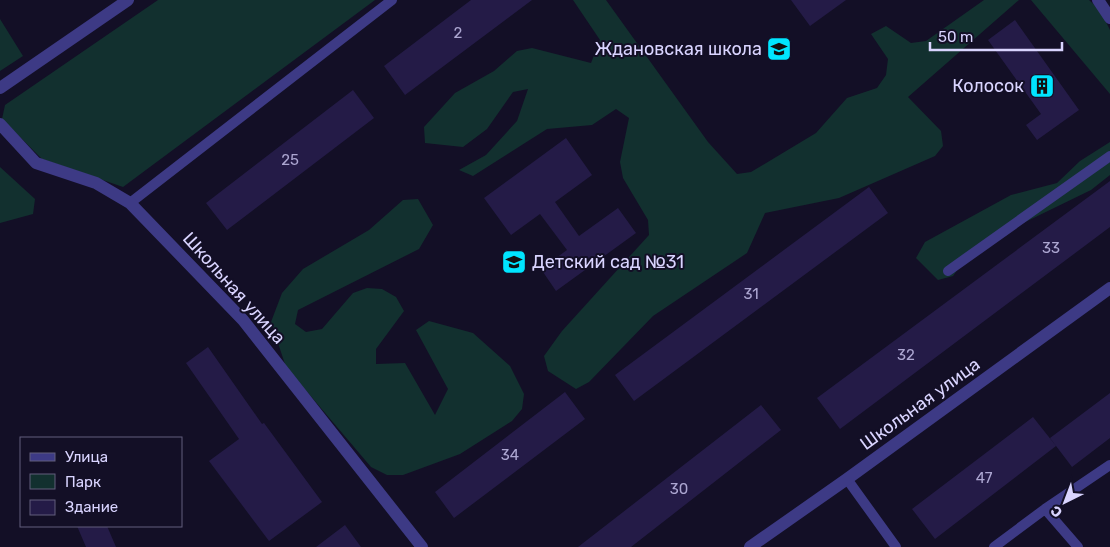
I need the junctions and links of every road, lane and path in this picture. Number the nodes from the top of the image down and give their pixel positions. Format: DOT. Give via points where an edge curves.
graph roads {
  1 [pos="128,0"];
  2 [pos="392,0"];
  3 [pos="1098,0"];
  4 [pos="1110,18"];
  5 [pos="0,88"];
  6 [pos="0,124"];
  7 [pos="1110,156"];
  8 [pos="130,203"];
  9 [pos="948,271"];
  10 [pos="1110,288"];
  11 [pos="1110,465"];
  12 [pos="847,479"];
  13 [pos="1045,509"];
  14 [pos="422,547"];
  15 [pos="750,547"];
  16 [pos="896,547"];
  17 [pos="994,547"];
  18 [pos="1078,547"];
  1 -- 5 [label="street"];
  2 -- 8 [label="lane"];
  3 -- 4 [label="street"];
  6 -- 8 [label="street, Школьная улица" via="36,163 96,183"];
  7 -- 9 [label="lane"];
  8 -- 14 [label="street, Школьная улица" via="244,320"];
  10 -- 12 [label="street, Школьная улица"];
  11 -- 13 [label="lane"];
  12 -- 15 [label="street, Школьная улица"];
  12 -- 16 [label="lane"];
  13 -- 17 [label="lane"];
  13 -- 18 [label="lane"];
}
